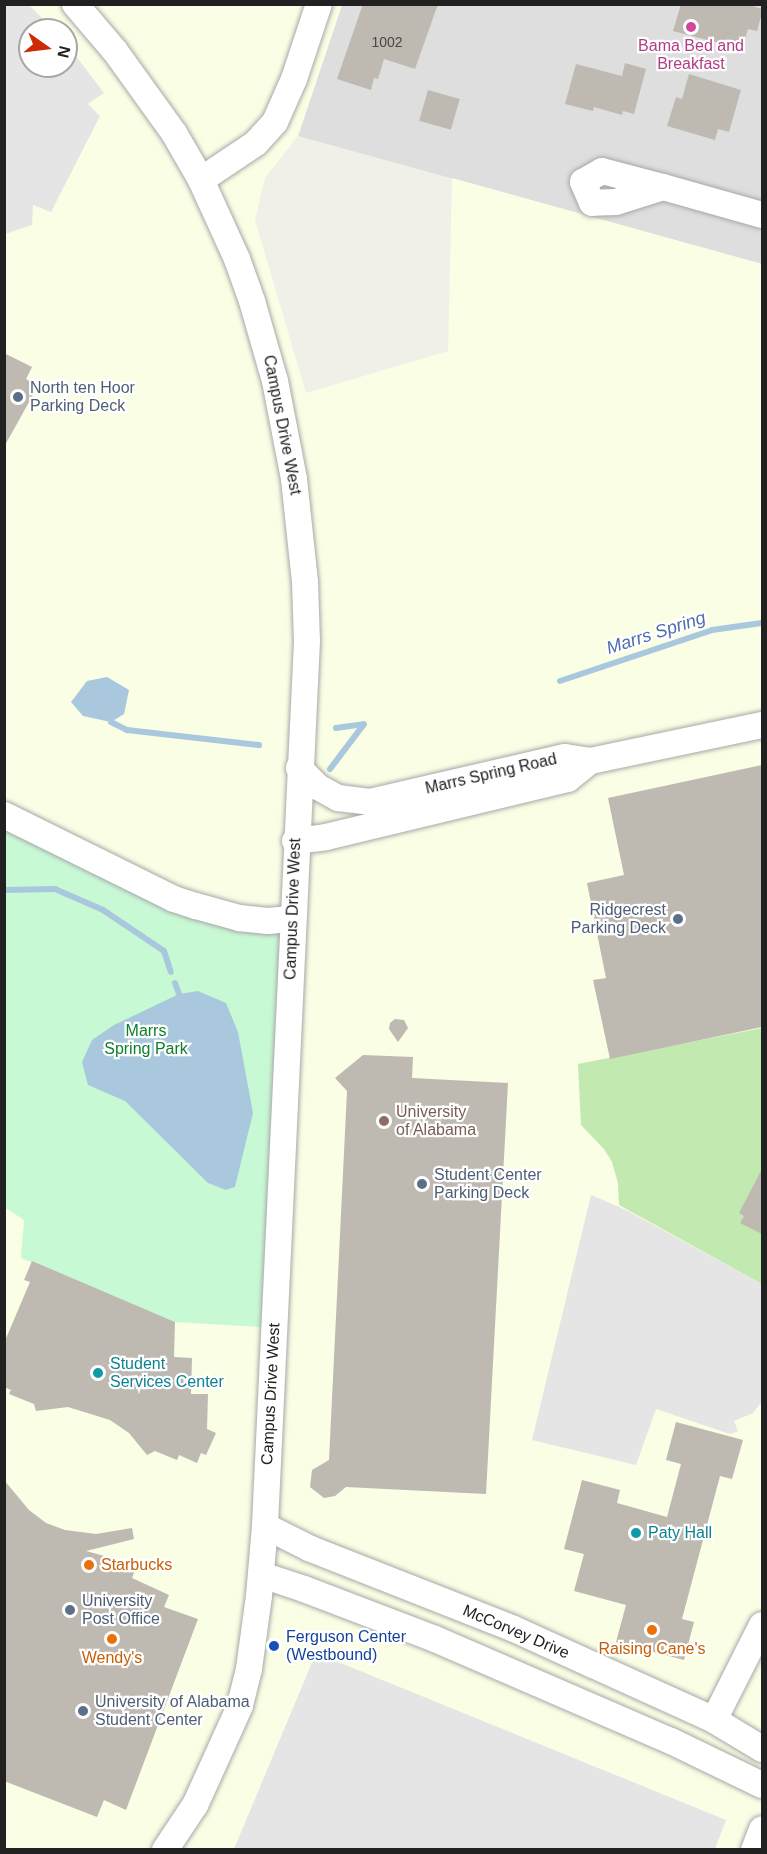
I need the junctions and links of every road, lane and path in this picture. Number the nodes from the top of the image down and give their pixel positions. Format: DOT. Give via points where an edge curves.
graph roads {
  1 [pos="75,4"];
  2 [pos="319,4"];
  3 [pos="201,180"];
  4 [pos="663,187"];
  5 [pos="762,215"];
  6 [pos="762,725"];
  7 [pos="590,761"];
  8 [pos="299,768"];
  9 [pos="4,815"];
  10 [pos="296,841"];
  11 [pos="293,919"];
  12 [pos="265,1526"];
  13 [pos="262,1575"];
  14 [pos="426,1595"];
  15 [pos="762,1625"];
  16 [pos="411,1629"];
  17 [pos="714,1720"];
  18 [pos="671,1741"];
  19 [pos="762,1749"];
  20 [pos="762,1785"];
  21 [pos="762,1829"];
  22 [pos="165,1850"];
  23 [pos="754,1850"];
  1 -- 3 [label="street, Campus Drive West" via="174,133"];
  2 -- 3 [label="street" via="275,122 249,148"];
  3 -- 8 [label="street, Campus Drive West" via="252,301 275,381 294,479 307,641"];
  4 -- 5 [label="street"];
  6 -- 7 [label="street, Marrs Spring Road"];
  7 -- 8 [label="street, Marrs Spring Road" via="565,756 370,802 338,798 318,787"];
  7 -- 10 [label="street" via="568,779"];
  8 -- 10 [label="street, Campus Drive West"];
  9 -- 11 [label="street" via="185,903 239,918"];
  10 -- 11 [label="street, Campus Drive West"];
  11 -- 12 [label="street, Campus Drive West"];
  12 -- 13 [label="street, Campus Drive West"];
  12 -- 14 [label="street, McCorvey Drive" via="311,1549"];
  13 -- 16 [label="street"];
  13 -- 22 [label="street, Campus Drive West" via="251,1659 240,1706 195,1804"];
  14 -- 16 [label="street"];
  14 -- 17 [label="street, McCorvey Drive" via="514,1629"];
  15 -- 17 [label="street"];
  16 -- 18 [label="street"];
  17 -- 18 [label="street"];
  17 -- 19 [label="street, McCorvey Drive"];
  18 -- 20 [label="street"];
  21 -- 23 [label="street"];
}
